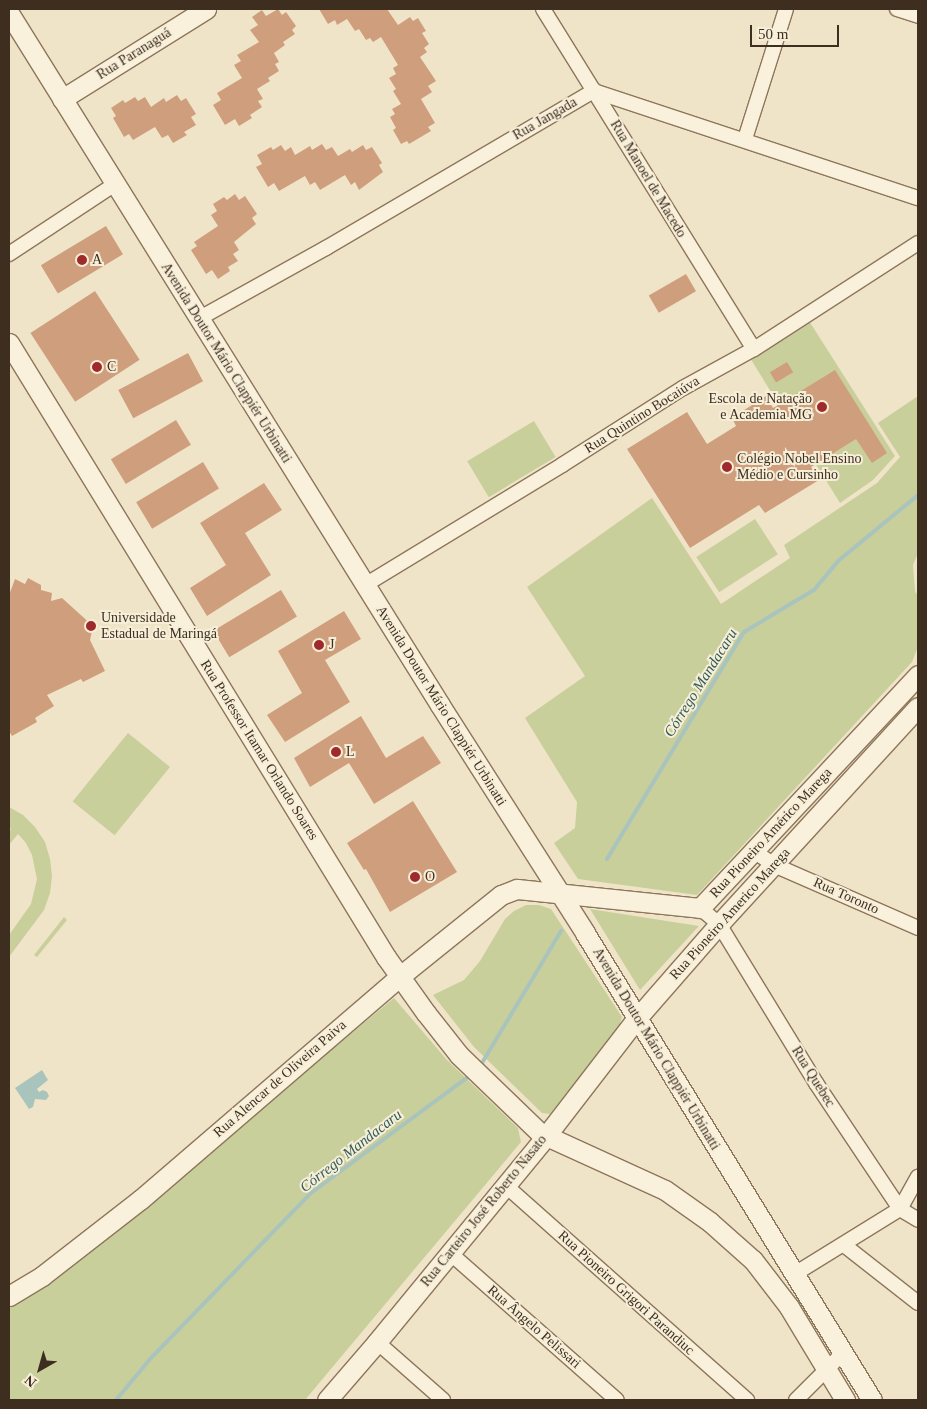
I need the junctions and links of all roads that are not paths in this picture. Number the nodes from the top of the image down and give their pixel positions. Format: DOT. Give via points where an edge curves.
graph roads {
  1 [pos="206,9"];
  2 [pos="543,9"];
  3 [pos="786,9"];
  4 [pos="896,9"];
  5 [pos="9,13"];
  6 [pos="918,16"];
  7 [pos="594,91"];
  8 [pos="62,100"];
  9 [pos="746,139"];
  10 [pos="115,184"];
  11 [pos="918,198"];
  12 [pos="918,243"];
  13 [pos="9,254"];
  14 [pos="200,318"];
  15 [pos="9,343"];
  16 [pos="754,349"];
  17 [pos="365,585"];
  18 [pos="918,675"];
  19 [pos="918,707"];
  20 [pos="824,812"];
  21 [pos="755,852"];
  22 [pos="774,865"];
  23 [pos="560,895"];
  24 [pos="700,908"];
  25 [pos="719,924"];
  26 [pos="918,928"];
  27 [pos="399,977"];
  28 [pos="637,1018"];
  29 [pos="546,1136"];
  30 [pos="918,1177"];
  31 [pos="505,1185"];
  32 [pos="900,1209"];
  33 [pos="918,1220"];
  34 [pos="844,1245"];
  35 [pos="450,1253"];
  36 [pos="794,1275"];
  37 [pos="9,1296"];
  38 [pos="918,1303"];
  39 [pos="377,1342"];
  40 [pos="842,1353"];
  41 [pos="826,1369"];
  42 [pos="327,1400"];
  43 [pos="443,1400"];
  44 [pos="617,1400"];
  45 [pos="748,1400"];
  46 [pos="796,1400"];
  47 [pos="846,1400"];
  48 [pos="872,1400"];
  1 -- 8 [label="main road, Rua Paranaguá"];
  2 -- 7 [label="street, Rua Manoel de Macedo"];
  3 -- 9 [label="street"];
  4 -- 6 [label="street"];
  5 -- 8 [label="main road, Avenida Doutor Mário Clappiér Urbinatti"];
  7 -- 9 [label="street"];
  7 -- 14 [label="street, Rua Jangada"];
  7 -- 16 [label="street, Rua Manoel de Macedo"];
  8 -- 10 [label="main road, Avenida Doutor Mário Clappiér Urbinatti"];
  9 -- 11 [label="street"];
  10 -- 13 [label="street"];
  10 -- 14 [label="main road, Avenida Doutor Mário Clappiér Urbinatti"];
  12 -- 16 [label="street, Rua Quintino Bocaiúva"];
  14 -- 17 [label="main road, Avenida Doutor Mário Clappiér Urbinatti"];
  15 -- 27 [label="main road, Rua Professor Itamar Orlando Soares"];
  16 -- 17 [label="street, Rua Quintino Bocaiúva" via="683,388"];
  17 -- 23 [label="main road, Avenida Doutor Mário Clappiér Urbinatti"];
  18 -- 21 [label="main road, Rua Pioneiro Américo Marega"];
  19 -- 20 [label="main road, Rua Pioneiro Américo Marega"];
  20 -- 22 [label="main road, Rua Pioneiro Americo Marega"];
  21 -- 22 [label="street, Rua Toronto"];
  21 -- 24 [label="main road, Rua Pioneiro Américo Marega"];
  22 -- 25 [label="main road, Rua Pioneiro Americo Marega"];
  22 -- 26 [label="street, Rua Toronto"];
  23 -- 24 [label="main road, Rua Pioneiro Américo Marega"];
  23 -- 27 [label="main road, Rua Alencar de Oliveira Paiva" via="517,889 501,895"];
  23 -- 28 [label="main road, Avenida Doutor Mário Clappiér Urbinatti"];
  24 -- 25 [label="street, Rua Quebec"];
  25 -- 28 [label="main road, Rua Pioneiro Americo Marega"];
  25 -- 32 [label="street, Rua Quebec" via="816,1083"];
  27 -- 29 [label="main road" via="459,1055"];
  27 -- 37 [label="main road, Rua Alencar de Oliveira Paiva" via="141,1199 42,1276"];
  28 -- 29 [label="main road, Rua Carteiro José Roberto Nasato"];
  28 -- 36 [label="main road, Avenida Doutor Mário Clappiér Urbinatti"];
  29 -- 31 [label="main road, Rua Carteiro José Roberto Nasato"];
  29 -- 41 [label="main road" via="665,1190 710,1222 753,1260 789,1307"];
  30 -- 32 [label="street"];
  31 -- 35 [label="main road, Rua Carteiro José Roberto Nasato"];
  31 -- 45 [label="street, Rua Pioneiro Grigori Parandiuc"];
  32 -- 33 [label="street, Rua Quebec"];
  32 -- 34 [label="street"];
  34 -- 36 [label="street"];
  34 -- 38 [label="street"];
  35 -- 39 [label="main road, Rua Carteiro José Roberto Nasato"];
  35 -- 44 [label="street, Rua Ângelo Pelissari"];
  36 -- 40 [label="main road, Avenida Doutor Mário Clappiér Urbinatti"];
  39 -- 42 [label="main road, Rua Carteiro José Roberto Nasato"];
  39 -- 43 [label="street"];
  40 -- 41 [label="street"];
  40 -- 48 [label="main road, Avenida Doutor Mário Clappiér Urbinatti"];
  41 -- 46 [label="street"];
  41 -- 47 [label="main road"];
}
